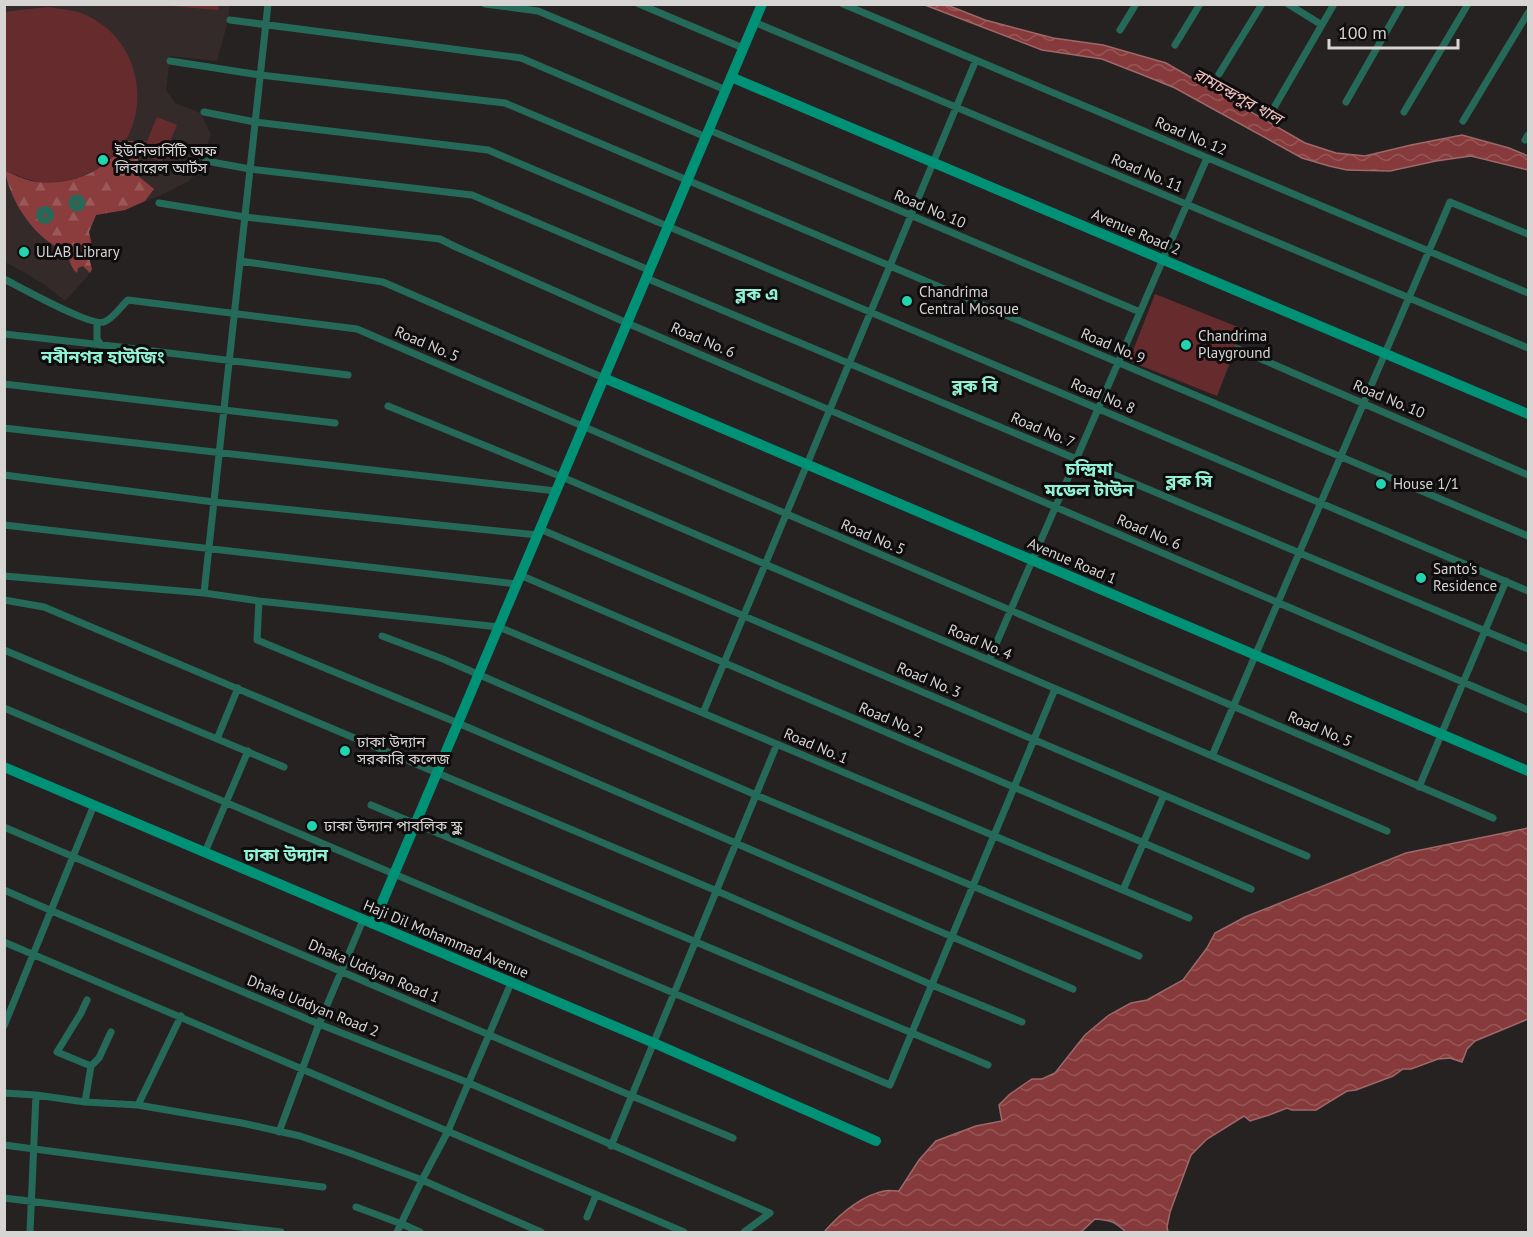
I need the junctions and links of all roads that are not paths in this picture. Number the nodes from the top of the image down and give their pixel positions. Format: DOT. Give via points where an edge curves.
graph roads {
  1 [pos="268,4"];
  2 [pos="485,4"];
  3 [pos="639,4"];
  4 [pos="762,4"];
  5 [pos="843,4"];
  6 [pos="1136,4"];
  7 [pos="1200,4"];
  8 [pos="1262,4"];
  9 [pos="1288,4"];
  10 [pos="1334,4"];
  11 [pos="1402,4"];
  12 [pos="1468,4"];
  13 [pos="1528,13"];
  14 [pos="230,20"];
  15 [pos="754,22"];
  16 [pos="266,24"];
  17 [pos="1322,25"];
  18 [pos="1120,30"];
  19 [pos="1175,45"];
  20 [pos="743,48"];
  21 [pos="976,60"];
  22 [pos="170,61"];
  23 [pos="1219,74"];
  24 [pos="260,75"];
  25 [pos="731,77"];
  26 [pos="726,90"];
  27 [pos="1346,102"];
  28 [pos="957,107"];
  29 [pos="204,112"];
  30 [pos="1404,112"];
  31 [pos="1268,118"];
  32 [pos="1463,121"];
  33 [pos="255,122"];
  34 [pos="707,133"];
  35 [pos="1207,158"];
  36 [pos="206,161"];
  37 [pos="934,163"];
  38 [pos="250,169"];
  39 [pos="687,181"];
  40 [pos="159,203"];
  41 [pos="1187,204"];
  42 [pos="912,216"];
  43 [pos="245,217"];
  44 [pos="668,227"];
  45 [pos="1528,234"];
  46 [pos="1429,251"];
  47 [pos="1163,260"];
  48 [pos="240,261"];
  49 [pos="890,267"];
  50 [pos="648,274"];
  51 [pos="4,279"];
  52 [pos="1528,292"];
  53 [pos="1409,298"];
  54 [pos="235,312"];
  55 [pos="1140,312"];
  56 [pos="871,313"];
  57 [pos="627,322"];
  58 [pos="97,323"];
  59 [pos="4,334"];
  60 [pos="101,345"];
  61 [pos="1528,348"];
  62 [pos="1238,349"];
  63 [pos="1385,354"];
  64 [pos="229,361"];
  65 [pos="1118,363"];
  66 [pos="850,364"];
  67 [pos="348,375"];
  68 [pos="604,378"];
  69 [pos="4,384"];
  70 [pos="1364,403"];
  71 [pos="388,406"];
  72 [pos="224,409"];
  73 [pos="1098,409"];
  74 [pos="830,410"];
  75 [pos="1528,414"];
  76 [pos="334,423"];
  77 [pos="583,426"];
  78 [pos="4,428"];
  79 [pos="219,452"];
  80 [pos="1341,457"];
  81 [pos="1077,459"];
  82 [pos="807,465"];
  83 [pos="4,475"];
  84 [pos="1528,475"];
  85 [pos="562,477"];
  86 [pos="556,491"];
  87 [pos="214,502"];
  88 [pos="1321,503"];
  89 [pos="1056,507"];
  90 [pos="787,514"];
  91 [pos="4,525"];
  92 [pos="539,532"];
  93 [pos="1528,536"];
  94 [pos="209,549"];
  95 [pos="1299,553"];
  96 [pos="1033,560"];
  97 [pos="766,565"];
  98 [pos="4,576"];
  99 [pos="519,579"];
  100 [pos="1506,581"];
  101 [pos="1528,591"];
  102 [pos="204,593"];
  103 [pos="4,600"];
  104 [pos="259,601"];
  105 [pos="1278,602"];
  106 [pos="1011,610"];
  107 [pos="744,616"];
  108 [pos="499,627"];
  109 [pos="1485,631"];
  110 [pos="382,636"];
  111 [pos="1528,649"];
  112 [pos="4,650"];
  113 [pos="1255,655"];
  114 [pos="989,660"];
  115 [pos="724,663"];
  116 [pos="478,675"];
  117 [pos="1463,682"];
  118 [pos="238,688"];
  119 [pos="1054,688"];
  120 [pos="1233,706"];
  121 [pos="4,708"];
  122 [pos="1528,710"];
  123 [pos="704,713"];
  124 [pos="458,723"];
  125 [pos="1442,734"];
  126 [pos="217,739"];
  127 [pos="1034,739"];
  128 [pos="777,744"];
  129 [pos="248,752"];
  130 [pos="1212,756"];
  131 [pos="4,767"];
  132 [pos="284,767"];
  133 [pos="1528,771"];
  134 [pos="437,772"];
  135 [pos="1419,786"];
  136 [pos="1014,787"];
  137 [pos="756,795"];
  138 [pos="1164,795"];
  139 [pos="226,802"];
  140 [pos="94,804"];
  141 [pos="371,806"];
  142 [pos="1493,818"];
  143 [pos="415,824"];
  144 [pos="4,827"];
  145 [pos="1387,831"];
  146 [pos="994,836"];
  147 [pos="736,843"];
  148 [pos="1143,843"];
  149 [pos="205,852"];
  150 [pos="1307,856"];
  151 [pos="73,857"];
  152 [pos="394,874"];
  153 [pos="973,886"];
  154 [pos="1251,889"];
  155 [pos="4,890"];
  156 [pos="1123,890"];
  157 [pos="717,891"];
  158 [pos="52,911"];
  159 [pos="1190,918"];
  160 [pos="368,922"];
  161 [pos="952,936"];
  162 [pos="4,942"];
  163 [pos="696,942"];
  164 [pos="33,954"];
  165 [pos="1139,956"];
  166 [pos="341,971"];
  167 [pos="511,983"];
  168 [pos="932,985"];
  169 [pos="1073,988"];
  170 [pos="674,993"];
  171 [pos="87,1000"];
  172 [pos="181,1016"];
  173 [pos="1022,1022"];
  174 [pos="319,1024"];
  175 [pos="4,1026"];
  176 [pos="111,1032"];
  177 [pos="912,1033"];
  178 [pos="488,1035"];
  179 [pos="654,1043"];
  180 [pos="91,1065"];
  181 [pos="988,1065"];
  182 [pos="301,1069"];
  183 [pos="469,1083"];
  184 [pos="4,1094"];
  185 [pos="36,1095"];
  186 [pos="632,1096"];
  187 [pos="85,1102"];
  188 [pos="138,1105"];
  189 [pos="448,1131"];
  190 [pos="279,1132"];
  191 [pos="733,1138"];
  192 [pos="876,1141"];
  193 [pos="4,1145"];
  194 [pos="612,1146"];
  195 [pos="33,1149"];
  196 [pos="422,1180"];
  197 [pos="322,1187"];
  198 [pos="596,1195"];
  199 [pos="4,1198"];
  200 [pos="32,1200"];
  201 [pos="356,1208"];
  202 [pos="587,1217"];
  203 [pos="402,1224"];
  204 [pos="30,1233"];
  205 [pos="281,1233"];
  206 [pos="397,1233"];
  207 [pos="420,1233"];
  208 [pos="541,1233"];
  209 [pos="684,1233"];
  210 [pos="744,1233"];
  1 -- 16 [label="street"];
  2 -- 26 [label="street" via="538,11"];
  3 -- 20 [label="street"];
  4 -- 15 [label="street"];
  5 -- 21 [label="street, Road No. 12"];
  6 -- 18 [label="street"];
  7 -- 19 [label="street"];
  8 -- 23 [label="street"];
  9 -- 17 [label="street"];
  10 -- 17 [label="street"];
  11 -- 27 [label="street"];
  12 -- 30 [label="street"];
  13 -- 32 [label="street"];
  14 -- 16 [label="street, Road No. 10"];
  15 -- 20 [label="street"];
  15 -- 28 [label="street, Road No. 11"];
  16 -- 24 [label="street"];
  16 -- 34 [label="street, Road No. 10" via="521,58"];
  17 -- 31 [label="street"];
  20 -- 25 [label="street"];
  21 -- 28 [label="street"];
  21 -- 35 [label="street, Road No. 12"];
  22 -- 24 [label="street, Road No. 9"];
  24 -- 33 [label="street"];
  24 -- 39 [label="street, Road No. 9" via="505,103"];
  25 -- 26 [label="street"];
  25 -- 37 [label="street, Avenue Road 2"];
  26 -- 34 [label="street"];
  28 -- 37 [label="street"];
  28 -- 41 [label="street, Road No. 11"];
  29 -- 33 [label="street, Road No. 8"];
  33 -- 38 [label="street"];
  33 -- 44 [label="street, Road No. 8" via="488,150"];
  34 -- 39 [label="street"];
  34 -- 42 [label="street, Road No. 10"];
  35 -- 41 [label="street"];
  35 -- 46 [label="street, Road No. 12"];
  36 -- 38 [label="street, Road No. 7"];
  37 -- 42 [label="street"];
  37 -- 47 [label="street, Avenue Road 2"];
  38 -- 43 [label="street"];
  38 -- 50 [label="street, Road No. 7" via="472,195"];
  39 -- 44 [label="street"];
  39 -- 49 [label="street, Road No. 9"];
  40 -- 43 [label="street, Road No. 6"];
  41 -- 47 [label="street"];
  41 -- 53 [label="street, Road No. 11"];
  42 -- 49 [label="street"];
  42 -- 55 [label="street, Road No. 10"];
  43 -- 48 [label="street"];
  43 -- 57 [label="street, Road No. 6" via="440,239"];
  44 -- 50 [label="street"];
  44 -- 56 [label="street, Road No. 8"];
  45 -- 46 [label="street" via="1450,202"];
  46 -- 52 [label="street, Road No. 12"];
  46 -- 53 [label="street"];
  47 -- 55 [label="street"];
  47 -- 63 [label="street, Avenue Road 2"];
  48 -- 54 [label="street"];
  48 -- 68 [label="street" via="383,282"];
  49 -- 56 [label="street"];
  49 -- 65 [label="street, Road No. 9"];
  50 -- 57 [label="street"];
  50 -- 66 [label="street, Road No. 7"];
  51 -- 58 [label="street"];
  53 -- 61 [label="street, Road No. 11"];
  53 -- 63 [label="street"];
  54 -- 58 [label="street, Road No. 5" via="128,300 106,322"];
  54 -- 64 [label="street"];
  54 -- 77 [label="street, Road No. 5" via="357,329"];
  55 -- 65 [label="street"];
  56 -- 66 [label="street"];
  56 -- 73 [label="street, Road No. 8"];
  57 -- 68 [label="street"];
  57 -- 74 [label="street, Road No. 6"];
  58 -- 60 [label="street"];
  59 -- 60 [label="street"];
  60 -- 64 [label="street"];
  62 -- 70 [label="street, Road No. 10"];
  63 -- 70 [label="street"];
  63 -- 75 [label="street, Avenue Road 2"];
  64 -- 67 [label="street"];
  64 -- 72 [label="street"];
  65 -- 73 [label="street"];
  65 -- 80 [label="street, Road No. 9"];
  66 -- 74 [label="street"];
  66 -- 81 [label="street, Road No. 7"];
  68 -- 77 [label="street"];
  68 -- 82 [label="street, Avenue Road 1"];
  69 -- 72 [label="street"];
  70 -- 80 [label="street"];
  70 -- 84 [label="street, Road No. 10"];
  71 -- 85 [label="street, Road No. 4"];
  72 -- 76 [label="street"];
  72 -- 79 [label="street"];
  73 -- 81 [label="street"];
  73 -- 88 [label="street, Road No. 8"];
  74 -- 82 [label="street"];
  74 -- 89 [label="street, Road No. 6"];
  77 -- 85 [label="street"];
  77 -- 90 [label="street, Road No. 5"];
  78 -- 79 [label="street"];
  79 -- 86 [label="street"];
  79 -- 87 [label="street"];
  80 -- 88 [label="street"];
  80 -- 93 [label="street, Road No. 9"];
  81 -- 89 [label="street"];
  81 -- 95 [label="street, Road No. 7"];
  82 -- 90 [label="street"];
  82 -- 96 [label="street, Avenue Road 1"];
  83 -- 87 [label="street, Road No. 3"];
  85 -- 86 [label="street"];
  85 -- 97 [label="street, Road No. 4"];
  86 -- 92 [label="street"];
  87 -- 92 [label="street, Road No. 3"];
  87 -- 94 [label="street"];
  88 -- 95 [label="street"];
  88 -- 100 [label="street, Road No. 8"];
  89 -- 96 [label="street"];
  89 -- 105 [label="street, Road No. 6"];
  90 -- 97 [label="street"];
  90 -- 106 [label="street, Road No. 5"];
  91 -- 94 [label="street, Road No. 2"];
  92 -- 99 [label="street"];
  92 -- 107 [label="street, Road No. 3"];
  94 -- 99 [label="street, Road No. 2"];
  94 -- 102 [label="street"];
  95 -- 105 [label="street"];
  95 -- 109 [label="street, Road No. 7"];
  96 -- 106 [label="street"];
  96 -- 113 [label="street, Avenue Road 1"];
  97 -- 107 [label="street"];
  97 -- 114 [label="street, Road No. 4"];
  98 -- 102 [label="street, Road No. 1"];
  99 -- 108 [label="street"];
  99 -- 115 [label="street, Road No. 2"];
  100 -- 101 [label="street, Road No. 8"];
  100 -- 109 [label="street"];
  102 -- 104 [label="street, Road No. 1"];
  103 -- 118 [label="street" via="44,607"];
  104 -- 108 [label="street, Road No. 1"];
  104 -- 124 [label="street" via="257,640"];
  105 -- 113 [label="street"];
  105 -- 117 [label="street, Road No. 6"];
  106 -- 114 [label="street"];
  106 -- 120 [label="street, Road No. 5"];
  107 -- 115 [label="street"];
  107 -- 127 [label="street, Road No. 3"];
  108 -- 116 [label="street"];
  108 -- 123 [label="street, Road No. 1"];
  109 -- 111 [label="street, Road No. 7"];
  109 -- 117 [label="street"];
  110 -- 116 [label="street"];
  112 -- 126 [label="street"];
  113 -- 120 [label="street"];
  113 -- 125 [label="street, Avenue Road 1"];
  114 -- 119 [label="street, Road No. 4"];
  115 -- 123 [label="street"];
  115 -- 136 [label="street, Road No. 2"];
  116 -- 124 [label="street"];
  116 -- 137 [label="street"];
  117 -- 122 [label="street, Road No. 6"];
  117 -- 125 [label="street"];
  118 -- 126 [label="street"];
  118 -- 134 [label="street"];
  119 -- 127 [label="street"];
  119 -- 130 [label="street, Road No. 4"];
  120 -- 130 [label="street"];
  120 -- 135 [label="street, Road No. 5"];
  121 -- 139 [label="street"];
  123 -- 128 [label="street, Road No. 1"];
  124 -- 134 [label="street"];
  124 -- 147 [label="street"];
  125 -- 133 [label="street, Avenue Road 1"];
  125 -- 135 [label="street"];
  126 -- 129 [label="street"];
  127 -- 136 [label="street"];
  127 -- 138 [label="street, Road No. 3"];
  128 -- 137 [label="street"];
  128 -- 146 [label="street, Road No. 1"];
  129 -- 132 [label="street"];
  129 -- 139 [label="street"];
  130 -- 145 [label="street, Road No. 4"];
  131 -- 140 [label="street, Haji Dil Mohammad Avenue"];
  134 -- 143 [label="street"];
  134 -- 157 [label="street"];
  135 -- 142 [label="street, Road No. 5"];
  136 -- 146 [label="street"];
  136 -- 148 [label="street, Road No. 2"];
  137 -- 147 [label="street"];
  137 -- 153 [label="street"];
  138 -- 148 [label="street"];
  138 -- 150 [label="street, Road No. 3"];
  139 -- 149 [label="street"];
  139 -- 152 [label="street"];
  140 -- 149 [label="street, Haji Dil Mohammad Avenue"];
  140 -- 151 [label="street"];
  141 -- 143 [label="street"];
  143 -- 152 [label="street"];
  143 -- 163 [label="street"];
  144 -- 151 [label="street, Dhaka Uddyan Road 1"];
  146 -- 153 [label="street"];
  146 -- 156 [label="street, Road No. 1"];
  147 -- 157 [label="street"];
  147 -- 161 [label="street"];
  148 -- 154 [label="street, Road No. 2"];
  148 -- 156 [label="street"];
  149 -- 160 [label="street, Haji Dil Mohammad Avenue"];
  151 -- 158 [label="street"];
  151 -- 166 [label="street, Dhaka Uddyan Road 1"];
  152 -- 160 [label="street"];
  152 -- 170 [label="street"];
  153 -- 161 [label="street"];
  153 -- 165 [label="street"];
  155 -- 158 [label="street, Dhaka Uddyan Road 2"];
  156 -- 159 [label="street, Road No. 1"];
  157 -- 163 [label="street"];
  157 -- 168 [label="street"];
  158 -- 164 [label="street"];
  158 -- 174 [label="street, Dhaka Uddyan Road 2"];
  160 -- 166 [label="street"];
  160 -- 167 [label="street, Haji Dil Mohammad Avenue"];
  161 -- 168 [label="street"];
  161 -- 169 [label="street"];
  162 -- 164 [label="street"];
  163 -- 170 [label="street"];
  163 -- 177 [label="street"];
  164 -- 172 [label="street"];
  164 -- 175 [label="street"];
  166 -- 174 [label="street"];
  166 -- 178 [label="street, Dhaka Uddyan Road 1"];
  167 -- 178 [label="street"];
  167 -- 179 [label="street, Haji Dil Mohammad Avenue"];
  168 -- 173 [label="street"];
  168 -- 177 [label="street"];
  170 -- 177 [label="street" via="890,1085"];
  170 -- 179 [label="street"];
  171 -- 180 [label="street" via="57,1052"];
  172 -- 182 [label="street"];
  172 -- 188 [label="street"];
  174 -- 182 [label="street"];
  174 -- 183 [label="street, Dhaka Uddyan Road 2"];
  176 -- 180 [label="street" via="99,1058"];
  177 -- 181 [label="street"];
  178 -- 183 [label="street"];
  178 -- 186 [label="street, Dhaka Uddyan Road 1"];
  179 -- 186 [label="street"];
  179 -- 192 [label="street, Haji Dil Mohammad Avenue"];
  180 -- 187 [label="street"];
  182 -- 189 [label="street"];
  182 -- 190 [label="street"];
  183 -- 189 [label="street"];
  183 -- 194 [label="street, Dhaka Uddyan Road 2"];
  184 -- 185 [label="street"];
  185 -- 187 [label="street"];
  185 -- 195 [label="street"];
  186 -- 191 [label="street, Dhaka Uddyan Road 1"];
  186 -- 194 [label="street"];
  187 -- 188 [label="street"];
  188 -- 190 [label="street"];
  189 -- 196 [label="street"];
  189 -- 198 [label="street"];
  190 -- 196 [label="street"];
  193 -- 195 [label="street"];
  194 -- 210 [label="street, Dhaka Uddyan Road 2" via="770,1213"];
  195 -- 197 [label="street"];
  195 -- 200 [label="street"];
  196 -- 203 [label="street"];
  196 -- 208 [label="street"];
  198 -- 202 [label="street"];
  198 -- 209 [label="street"];
  199 -- 200 [label="street"];
  200 -- 204 [label="street"];
  200 -- 205 [label="street"];
  201 -- 203 [label="street"];
  203 -- 206 [label="street"];
  203 -- 207 [label="street"];
}
